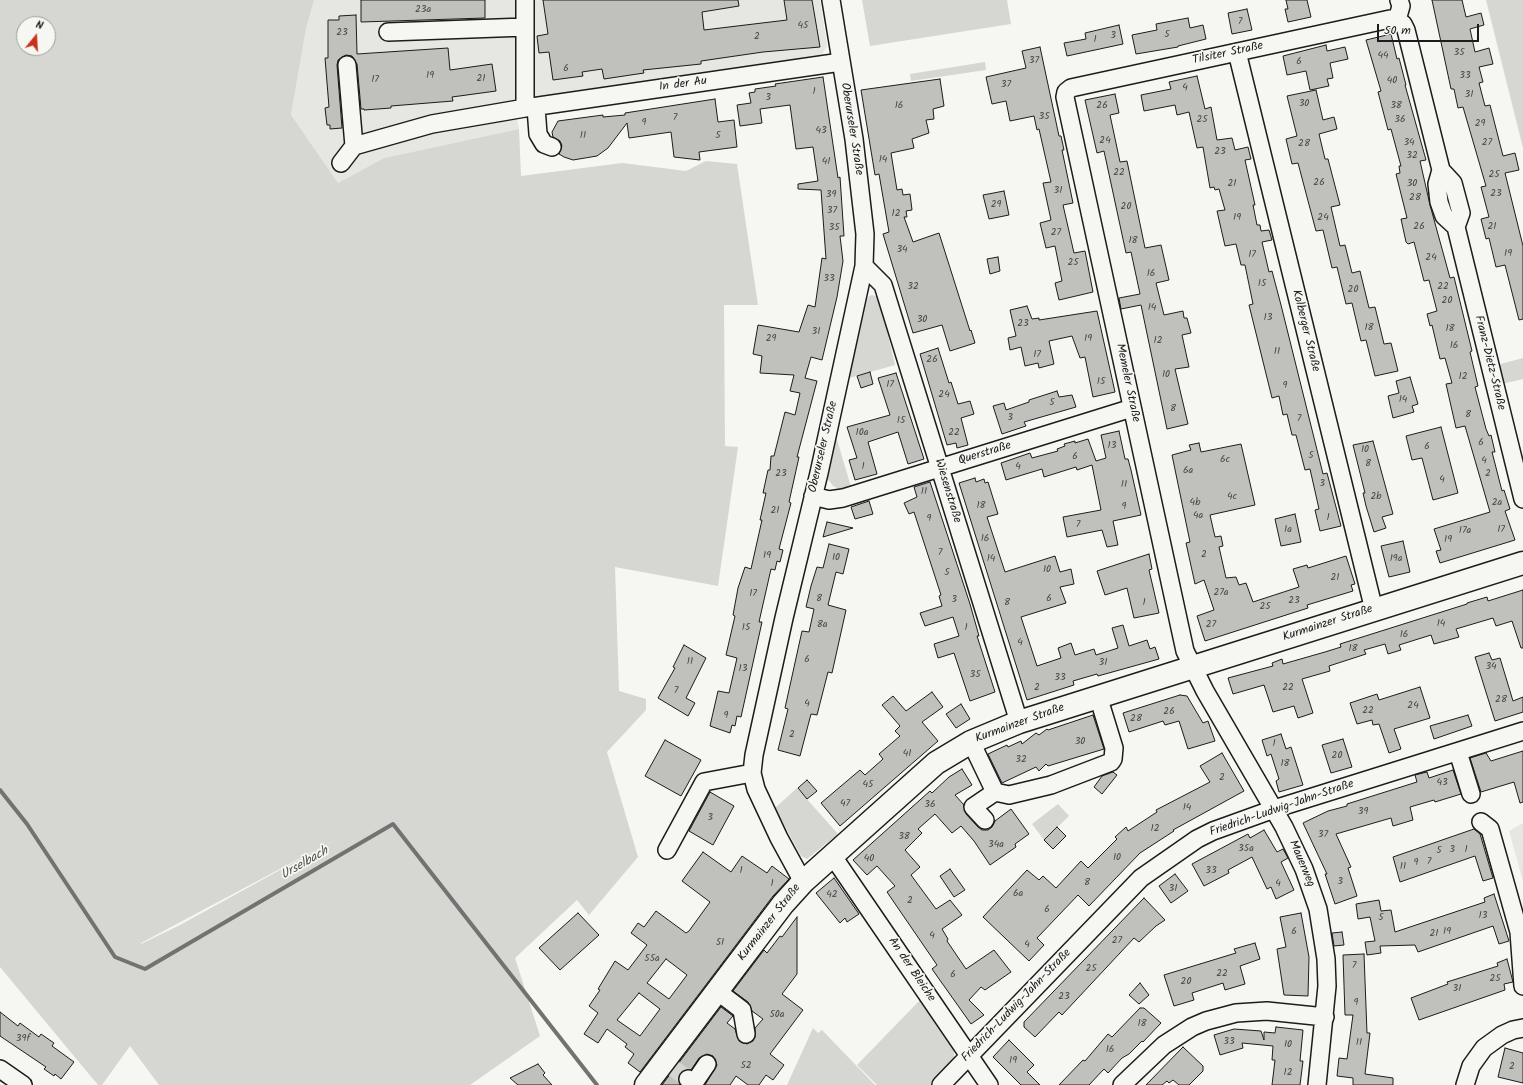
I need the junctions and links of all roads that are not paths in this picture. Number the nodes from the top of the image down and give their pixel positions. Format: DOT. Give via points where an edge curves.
graph roads {
  1 [pos="525,0"];
  2 [pos="831,0"];
  3 [pos="1399,0"];
  4 [pos="1397,20"];
  5 [pos="525,27"];
  6 [pos="388,32"];
  7 [pos="1237,52"];
  8 [pos="841,62"];
  9 [pos="347,65"];
  10 [pos="1065,97"];
  11 [pos="530,108"];
  12 [pos="354,146"];
  13 [pos="552,147"];
  14 [pos="341,163"];
  15 [pos="1441,170"];
  16 [pos="1457,198"];
  17 [pos="1439,202"];
  18 [pos="1456,227"];
  19 [pos="864,266"];
  20 [pos="1132,408"];
  21 [pos="940,468"];
  22 [pos="813,496"];
  23 [pos="1523,499"];
  24 [pos="1523,563"];
  25 [pos="1374,610"];
  26 [pos="1193,667"];
  27 [pos="1098,696"];
  28 [pos="1019,722"];
  29 [pos="1523,731"];
  30 [pos="971,742"];
  31 [pos="1458,752"];
  32 [pos="752,773"];
  33 [pos="995,792"];
  34 [pos="1471,794"];
  35 [pos="1274,809"];
  36 [pos="985,820"];
  37 [pos="1480,822"];
  38 [pos="667,850"];
  39 [pos="832,856"];
  40 [pos="803,882"];
  41 [pos="1523,986"];
  42 [pos="717,991"];
  43 [pos="1325,1017"];
  44 [pos="1523,1028"];
  45 [pos="746,1034"];
  46 [pos="969,1055"];
  47 [pos="707,1064"];
  48 [pos="0,1069"];
  49 [pos="688,1079"];
  50 [pos="23,1085"];
  51 [pos="646,1085"];
  52 [pos="941,1085"];
  53 [pos="989,1085"];
  54 [pos="1122,1085"];
  55 [pos="1317,1085"];
  56 [pos="1465,1085"];
  1 -- 5 [label="street"];
  2 -- 8 [label="street, Oberurseler Straße"];
  3 -- 4 [label="street" via="1401,6"];
  4 -- 7 [label="street, Tilsiter Straße" via="1390,19"];
  4 -- 15 [label="street, Franz-Dietz-Straße" via="1406,30"];
  5 -- 6 [label="street"];
  5 -- 11 [label="street"];
  7 -- 10 [label="street, Tilsiter Straße" via="1071,88"];
  7 -- 25 [label="street, Kolberger Straße"];
  8 -- 11 [label="street, In der Au"];
  8 -- 19 [label="street, Oberurseler Straße" via="863,214"];
  9 -- 12 [label="street"];
  10 -- 20 [label="street, Memeler Straße"];
  11 -- 12 [label="street, In der Au" via="432,124"];
  11 -- 13 [label="street" via="538,134 544,144"];
  12 -- 14 [label="street"];
  15 -- 16 [label="street, Franz-Dietz-Straße" via="1453,182"];
  15 -- 17 [label="street, Franz-Dietz-Straße" via="1437,184"];
  16 -- 17 [label="street"];
  16 -- 18 [label="street, Franz-Dietz-Straße" via="1461,213"];
  17 -- 18 [label="street, Franz-Dietz-Straße" via="1444,216"];
  18 -- 23 [label="street, Franz-Dietz-Straße"];
  19 -- 21 [label="street, Wiesenstraße" via="883,285"];
  19 -- 22 [label="street, Oberurseler Straße"];
  20 -- 21 [label="street, Querstraße"];
  20 -- 26 [label="street, Memeler Straße" via="1184,643"];
  21 -- 22 [label="street, Querstraße" via="843,498 829,500"];
  21 -- 28 [label="street, Wiesenstraße"];
  22 -- 32 [label="street, Oberurseler Straße" via="784,618"];
  24 -- 25 [label="main road, Kurmainzer Straße"];
  25 -- 26 [label="main road, Kurmainzer Straße"];
  26 -- 27 [label="main road, Kurmainzer Straße"];
  26 -- 35 [label="street, Mauerweg"];
  27 -- 28 [label="main road, Kurmainzer Straße"];
  27 -- 33 [label="street" via="1114,748 1114,759 1051,785 1009,795"];
  28 -- 30 [label="main road, Kurmainzer Straße"];
  29 -- 31 [label="street, Friedrich-Ludwig-Jahn-Straße"];
  30 -- 33 [label="street"];
  30 -- 39 [label="main road, Kurmainzer Straße" via="936,763"];
  31 -- 34 [label="street"];
  31 -- 35 [label="street, Friedrich-Ludwig-Jahn-Straße"];
  32 -- 38 [label="street" via="704,782"];
  32 -- 40 [label="street, Oberurseler Straße" via="756,789"];
  33 -- 36 [label="street" via="973,807"];
  35 -- 43 [label="street, Mauerweg" via="1304,869 1318,909 1326,959"];
  35 -- 46 [label="street, Friedrich-Ludwig-Jahn-Straße" via="1197,839 1141,878"];
  37 -- 41 [label="street" via="1490,829 1519,932"];
  39 -- 40 [label="main road, Kurmainzer Straße"];
  39 -- 46 [label="street, An der Bleiche"];
  40 -- 42 [label="main road, Kurmainzer Straße" via="783,904"];
  42 -- 45 [label="street" via="742,1010"];
  42 -- 51 [label="main road, Kurmainzer Straße" via="669,1064"];
  43 -- 54 [label="street" via="1267,1010 1236,1013 1206,1021 1164,1045"];
  43 -- 55 [label="street, Mauerweg"];
  44 -- 56 [label="street" via="1502,1035 1484,1048 1470,1066"];
  46 -- 52 [label="street, Friedrich-Ludwig-Jahn-Straße"];
  46 -- 53 [label="street, An der Bleiche"];
  47 -- 49 [label="street" via="694,1083"];
  48 -- 50 [label="street"];
}
